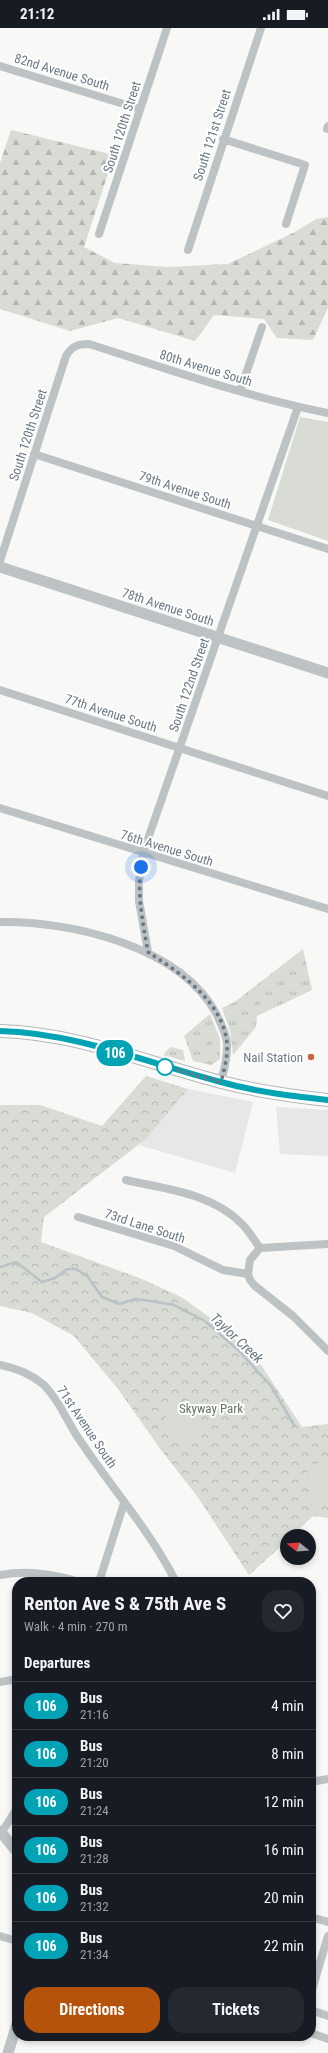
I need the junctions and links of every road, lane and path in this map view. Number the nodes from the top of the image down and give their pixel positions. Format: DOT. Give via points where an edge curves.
graph roads {
  1 [pos="167,28"];
  2 [pos="261,28"];
  3 [pos="0,66"];
  4 [pos="140,109"];
  5 [pos="223,140"];
  6 [pos="286,224"];
  7 [pos="99,234"];
  8 [pos="188,250"];
  9 [pos="262,327"];
  10 [pos="79,344"];
  11 [pos="240,391"];
  12 [pos="298,407"];
  13 [pos="328,413"];
  14 [pos="34,454"];
  15 [pos="256,525"];
  16 [pos="328,549"];
  17 [pos="0,561"];
  18 [pos="0,567"];
  19 [pos="218,637"];
  20 [pos="328,673"];
  21 [pos="0,690"];
  22 [pos="180,748"];
  23 [pos="328,796"];
  24 [pos="0,808"];
  25 [pos="143,853"];
  26 [pos="328,909"];
  27 [pos="0,922"];
  28 [pos="148,952"];
  29 [pos="0,1031"];
  30 [pos="221,1082"];
  31 [pos="328,1100"];
  32 [pos="126,1180"];
  33 [pos="78,1217"];
  34 [pos="328,1244"];
  35 [pos="260,1248"];
  36 [pos="248,1274"];
  37 [pos="328,1351"];
  38 [pos="0,1365"];
  39 [pos="124,1503"];
  40 [pos="0,1575"];
  41 [pos="63,1577"];
  42 [pos="101,1577"];
  43 [pos="174,1577"];
  44 [pos="12,1680"];
  45 [pos="0,1682"];
  46 [pos="328,1779"];
  47 [pos="316,1781"];
  48 [pos="12,1816"];
  49 [pos="1,1832"];
  50 [pos="12,1846"];
  51 [pos="316,1918"];
  52 [pos="328,1922"];
  53 [pos="0,1936"];
  54 [pos="328,1936"];
  55 [pos="12,1940"];
  56 [pos="316,1976"];
  57 [pos="316,2012"];
  58 [pos="328,2016"];
  59 [pos="316,2035"];
  60 [pos="328,2038"];
  61 [pos="12,2040"];
  62 [pos="8,2053"];
  1 -- 4 [label="street, South 120th Street"];
  2 -- 5 [label="street, South 121st Street"];
  3 -- 4 [label="street, 82nd Avenue South"];
  4 -- 7 [label="street, South 120th Street"];
  5 -- 6 [label="street" via="305,164"];
  5 -- 8 [label="street, South 121st Street"];
  9 -- 11 [label="street"];
  10 -- 11 [label="street, 80th Avenue South" via="89,344"];
  10 -- 14 [label="street, South 120th Street" via="71,348 66,356"];
  11 -- 12 [label="street, 80th Avenue South"];
  12 -- 13 [label="street, 80th Avenue South"];
  12 -- 15 [label="street, South 122nd Street"];
  14 -- 15 [label="street, 79th Avenue South"];
  14 -- 17 [label="street, South 120th Street"];
  15 -- 16 [label="street, 79th Avenue South"];
  15 -- 19 [label="street, South 122nd Street"];
  18 -- 19 [label="street, 78th Avenue South"];
  19 -- 20 [label="street, 78th Avenue South"];
  19 -- 22 [label="street, South 122nd Street"];
  21 -- 22 [label="street, 77th Avenue South"];
  22 -- 23 [label="street, 77th Avenue South"];
  22 -- 25 [label="street, South 122nd Street"];
  24 -- 25 [label="street, 76th Avenue South"];
  25 -- 26 [label="street, 76th Avenue South"];
  25 -- 28 [label="street, South 122nd Street" via="139,881 140,901"];
  27 -- 28 [label="street" via="42,924 80,931"];
  28 -- 30 [label="street" via="192,984 214,1009 227,1043"];
  29 -- 30 [label="main road" via="24,1032 71,1040"];
  30 -- 31 [label="main road" via="271,1094"];
  32 -- 35 [label="street" via="196,1196 215,1205 243,1224"];
  33 -- 36 [label="street, 73rd Lane South" via="174,1246 223,1270"];
  34 -- 35 [label="street"];
  35 -- 36 [label="street" via="250,1260"];
  36 -- 37 [label="street" via="255,1286 293,1316"];
  38 -- 39 [label="street, 71st Avenue South" via="28,1374 57,1400 76,1435"];
  39 -- 42 [label="street"];
  39 -- 43 [label="street, 71st Avenue South"];
  40 -- 41 [label="street" via="32,1572"];
  44 -- 45 [label="street"];
  46 -- 47 [label="street"];
  48 -- 49 [label="street"];
  49 -- 50 [label="street"];
  51 -- 52 [label="street"];
  53 -- 55 [label="street"];
  54 -- 56 [label="street"];
  57 -- 58 [label="street"];
  59 -- 60 [label="street"];
  61 -- 62 [label="street"];
}
